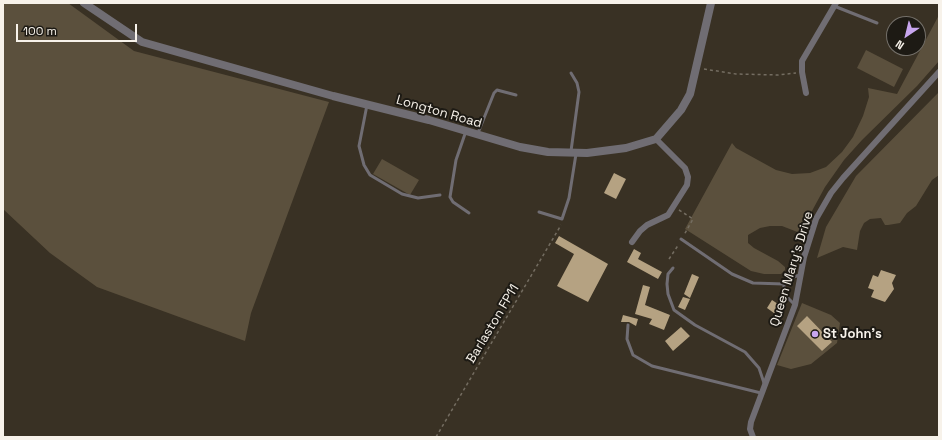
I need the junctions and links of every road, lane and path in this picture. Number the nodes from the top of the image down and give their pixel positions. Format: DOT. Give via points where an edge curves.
graph roads {
  1 [pos="84,3"];
  2 [pos="711,3"];
  3 [pos="835,4"];
  4 [pos="877,24"];
  5 [pos="696,67"];
  6 [pos="802,72"];
  7 [pos="939,72"];
  8 [pos="571,74"];
  9 [pos="806,93"];
  10 [pos="516,95"];
  11 [pos="367,104"];
  12 [pos="466,131"];
  13 [pos="477,134"];
  14 [pos="656,138"];
  15 [pos="574,152"];
  16 [pos="440,195"];
  17 [pos="674,206"];
  18 [pos="539,212"];
  19 [pos="469,213"];
  20 [pos="562,219"];
  21 [pos="681,240"];
  22 [pos="632,242"];
  23 [pos="670,259"];
  24 [pos="673,268"];
  25 [pos="802,274"];
  26 [pos="784,284"];
  27 [pos="795,305"];
  28 [pos="628,325"];
  29 [pos="765,384"];
  30 [pos="761,393"];
  31 [pos="436,437"];
  32 [pos="753,437"];
  1 -- 11 [label="street, Longton Road" via="142,42"];
  2 -- 5 [label="street"];
  3 -- 4 [label="lane"];
  3 -- 6 [label="street" via="804,56"];
  5 -- 6 [label="path" via="736,74 778,75"];
  5 -- 14 [label="street" via="690,94 684,105"];
  6 -- 9 [label="street"];
  7 -- 25 [label="street, Queen Mary's Drive" via="831,193 816,219 804,257"];
  8 -- 15 [label="lane" via="579,92"];
  10 -- 13 [label="lane" via="497,90 494,93"];
  11 -- 12 [label="street, Longton Road"];
  11 -- 16 [label="lane" via="359,146 364,165 370,175 402,194 418,198"];
  12 -- 13 [label="street, Longton Road"];
  12 -- 19 [label="lane" via="456,160 450,197"];
  13 -- 15 [label="street, Longton Road" via="520,147 548,152"];
  14 -- 15 [label="street, Longton Road" via="626,148"];
  14 -- 17 [label="street" via="687,172 687,185"];
  15 -- 20 [label="lane" via="569,198"];
  17 -- 21 [label="path" via="694,219"];
  17 -- 22 [label="street" via="668,215 647,225"];
  18 -- 20 [label="lane"];
  20 -- 31 [label="path, Barlaston FP11" via="548,249"];
  21 -- 23 [label="path"];
  21 -- 26 [label="lane" via="732,274 753,283"];
  24 -- 29 [label="lane" via="668,274 667,284 674,310 695,325 745,352 759,368"];
  25 -- 26 [label="lane" via="790,278"];
  25 -- 27 [label="street, Queen Mary's Drive"];
  26 -- 27 [label="lane" via="784,294"];
  27 -- 29 [label="street, Queen Mary's Drive"];
  28 -- 30 [label="lane" via="627,339 633,355 652,366"];
  29 -- 30 [label="street, Queen Mary's Drive"];
  30 -- 32 [label="street, Queen Mary's Drive" via="750,429"];
}
